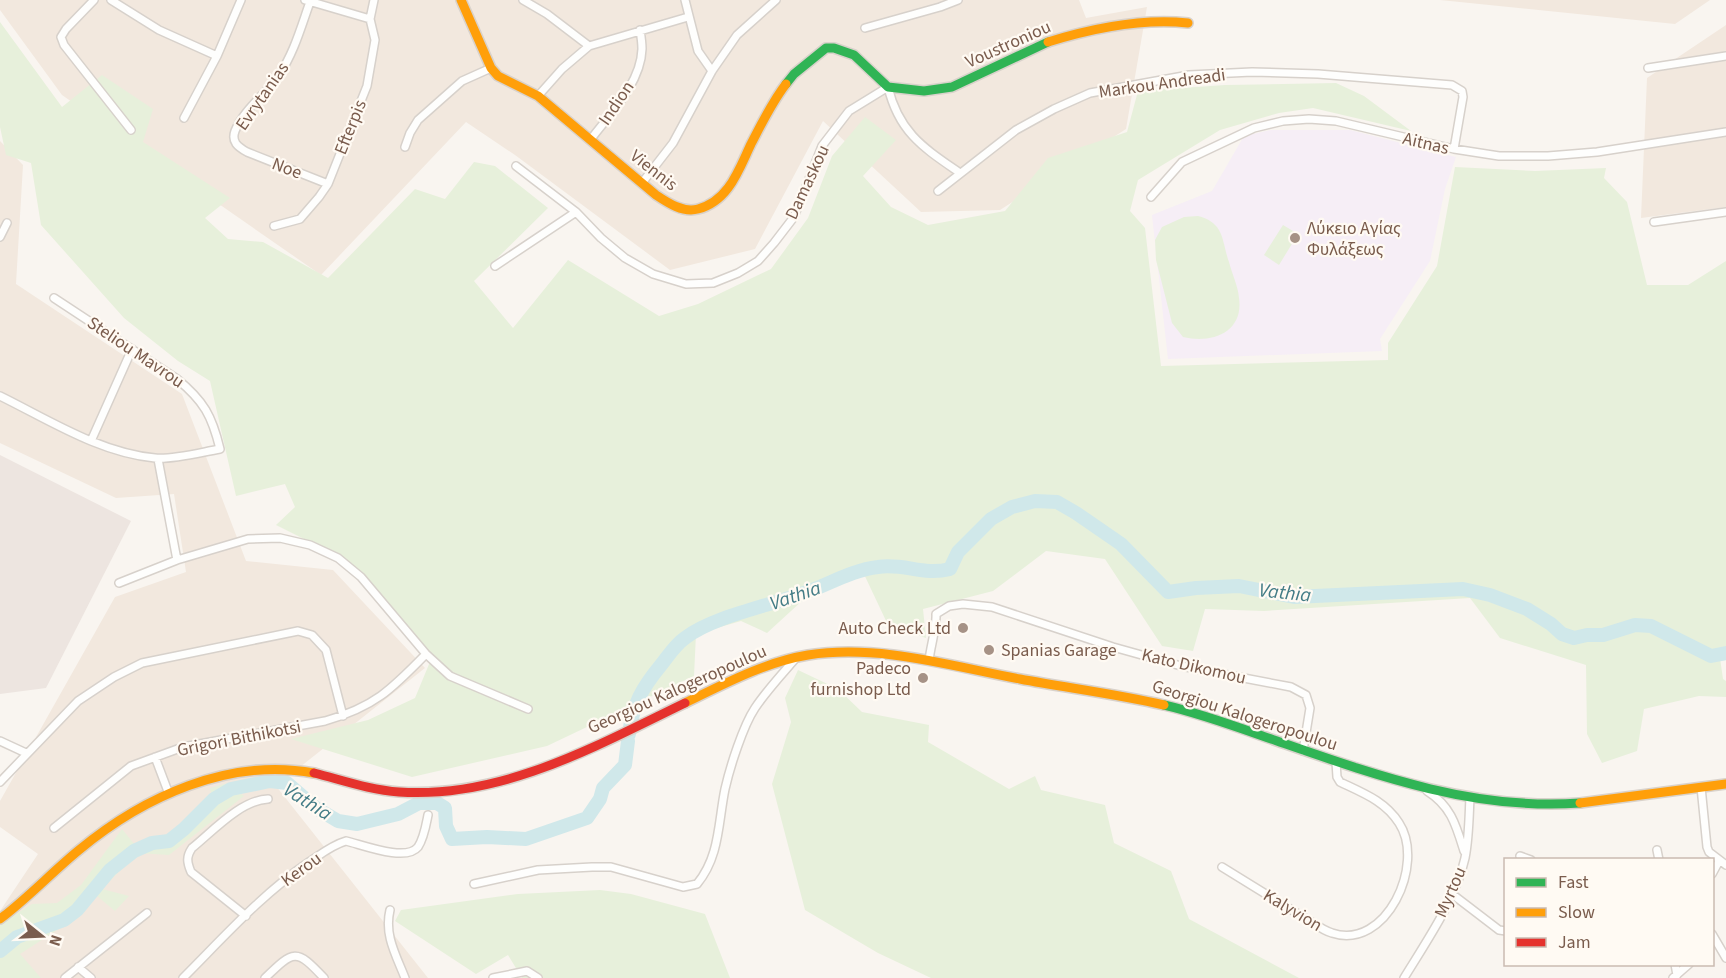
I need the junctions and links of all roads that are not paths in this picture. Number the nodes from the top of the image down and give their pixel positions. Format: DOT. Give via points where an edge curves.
graph roads {
  1 [pos="94,0"];
  2 [pos="111,0"];
  3 [pos="242,0"];
  4 [pos="374,0"];
  5 [pos="461,0"];
  6 [pos="523,0"];
  7 [pos="685,0"];
  8 [pos="776,0"];
  9 [pos="958,0"];
  10 [pos="307,1"];
  11 [pos="688,17"];
  12 [pos="370,19"];
  13 [pos="1188,23"];
  14 [pos="865,28"];
  15 [pos="640,30"];
  16 [pos="589,46"];
  17 [pos="217,56"];
  18 [pos="1726,56"];
  19 [pos="491,68"];
  20 [pos="1648,68"];
  21 [pos="712,71"];
  22 [pos="888,87"];
  23 [pos="538,96"];
  24 [pos="184,118"];
  25 [pos="131,130"];
  26 [pos="1726,132"];
  27 [pos="591,140"];
  28 [pos="405,147"];
  29 [pos="1454,149"];
  30 [pos="247,152"];
  31 [pos="516,166"];
  32 [pos="960,173"];
  33 [pos="642,183"];
  34 [pos="327,184"];
  35 [pos="938,191"];
  36 [pos="1151,197"];
  37 [pos="576,212"];
  38 [pos="1726,212"];
  39 [pos="1654,222"];
  40 [pos="7,223"];
  41 [pos="274,226"];
  42 [pos="0,237"];
  43 [pos="495,266"];
  44 [pos="54,298"];
  45 [pos="132,349"];
  46 [pos="0,396"];
  47 [pos="91,441"];
  48 [pos="158,459"];
  49 [pos="177,560"];
  50 [pos="119,583"];
  51 [pos="426,654"];
  52 [pos="796,658"];
  53 [pos="929,661"];
  54 [pos="528,709"];
  55 [pos="343,716"];
  56 [pos="0,741"];
  57 [pos="1303,751"];
  58 [pos="26,753"];
  59 [pos="155,757"];
  60 [pos="1336,762"];
  61 [pos="0,782"];
  62 [pos="1726,784"];
  63 [pos="1420,786"];
  64 [pos="1701,787"];
  65 [pos="169,794"];
  66 [pos="1470,797"];
  67 [pos="268,799"];
  68 [pos="428,815"];
  69 [pos="54,828"];
  70 [pos="1657,850"];
  71 [pos="1466,856"];
  72 [pos="1520,856"];
  73 [pos="1526,858"];
  74 [pos="1659,858"];
  75 [pos="1723,863"];
  76 [pos="1222,867"];
  77 [pos="474,884"];
  78 [pos="1452,894"];
  79 [pos="390,910"];
  80 [pos="147,913"];
  81 [pos="246,916"];
  82 [pos="0,919"];
  83 [pos="1504,931"];
  84 [pos="1715,944"];
  85 [pos="1726,958"];
  86 [pos="1687,966"];
  87 [pos="78,967"];
  88 [pos="1675,976"];
  89 [pos="65,978"];
  90 [pos="90,978"];
  91 [pos="183,978"];
  92 [pos="265,978"];
  93 [pos="324,978"];
  94 [pos="405,978"];
  95 [pos="493,978"];
  96 [pos="538,978"];
  97 [pos="1404,978"];
  1 -- 25 [label="street" via="61,37"];
  2 -- 17 [label="street" via="159,30"];
  3 -- 17 [label="street"];
  4 -- 12 [label="street, Efterpis"];
  5 -- 19 [label="street"];
  6 -- 16 [label="street"];
  7 -- 11 [label="street"];
  8 -- 21 [label="street" via="737,35"];
  9 -- 14 [label="street"];
  10 -- 12 [label="street"];
  10 -- 30 [label="street, Evrytanias" via="292,52 280,74 235,132 234,141"];
  11 -- 15 [label="street"];
  11 -- 21 [label="street" via="698,51"];
  12 -- 34 [label="street, Efterpis" via="375,40 367,86"];
  13 -- 22 [label="street, Voustroniou" via="1162,20 1088,30 1042,44 952,87 924,91"];
  15 -- 16 [label="street"];
  15 -- 27 [label="street, Indion" via="642,51 638,69"];
  16 -- 23 [label="street"];
  17 -- 24 [label="street"];
  18 -- 20 [label="street"];
  19 -- 23 [label="street, Viennis" via="498,76"];
  19 -- 28 [label="street" via="462,81 418,120"];
  21 -- 33 [label="street" via="673,142"];
  22 -- 32 [label="street" via="893,106 916,141"];
  22 -- 33 [label="street, Viennis" via="854,55 826,48 794,74 777,96 734,181 716,201 697,210 677,208"];
  22 -- 37 [label="street, Damaskou" via="849,111 822,146 794,217 758,261 738,273 713,283 686,284 653,274 625,258"];
  23 -- 27 [label="street, Viennis"];
  26 -- 29 [label="street, Aitnas" via="1548,156 1499,156"];
  27 -- 33 [label="street, Viennis"];
  29 -- 32 [label="street, Markou Andreadi" via="1463,97 1457,86 1252,72 1189,75 1090,93 1016,130"];
  29 -- 36 [label="street, Aitnas" via="1336,121 1283,121 1254,128 1182,162"];
  30 -- 34 [label="street, Noe"];
  31 -- 37 [label="street, Damaskou"];
  32 -- 35 [label="street, Markou Andreadi"];
  34 -- 41 [label="street, Efterpis" via="300,219"];
  37 -- 43 [label="street"];
  38 -- 39 [label="street"];
  40 -- 42 [label="street"];
  44 -- 45 [label="street, Steliou Mavrou"];
  45 -- 47 [label="street"];
  45 -- 48 [label="street, Steliou Mavrou" via="196,394 214,422 220,449"];
  46 -- 47 [label="street"];
  47 -- 48 [label="street"];
  48 -- 49 [label="street"];
  49 -- 50 [label="street"];
  49 -- 51 [label="street" via="248,539 280,538 310,545 338,558 361,577"];
  51 -- 54 [label="street" via="450,676"];
  51 -- 55 [label="street, Grigori Bithikotsi" via="393,688"];
  52 -- 53 [label="street, Georgiou Kalogeropoulou" via="845,652"];
  52 -- 65 [label="street, Georgiou Kalogeropoulou" via="760,668 526,773 478,786 440,792 400,792 298,770 272,769 214,776"];
  52 -- 77 [label="street" via="754,710 725,789 715,855 698,884 683,886 611,867 538,870"];
  53 -- 57 [label="street, Georgiou Kalogeropoulou" via="1164,704"];
  53 -- 57 [label="street, Kato Dikomou" via="936,614 963,604 992,607 1181,666 1291,687 1306,695 1310,708"];
  55 -- 58 [label="street" via="326,650 312,635 298,631 142,663 114,676 78,701"];
  55 -- 59 [label="street, Grigori Bithikotsi" via="183,747"];
  56 -- 58 [label="street"];
  57 -- 60 [label="street, Georgiou Kalogeropoulou"];
  58 -- 61 [label="street"];
  59 -- 65 [label="street"];
  59 -- 69 [label="street, Grigori Bithikotsi" via="131,766"];
  60 -- 63 [label="street, Georgiou Kalogeropoulou"];
  60 -- 76 [label="street, Kalyvion" via="1340,782 1386,806 1406,840 1408,857 1401,889 1381,920 1356,936 1331,933"];
  62 -- 64 [label="street, Georgiou Kalogeropoulou"];
  63 -- 66 [label="street, Georgiou Kalogeropoulou"];
  63 -- 71 [label="street" via="1448,809"];
  64 -- 66 [label="street, Georgiou Kalogeropoulou" via="1601,802 1541,805"];
  64 -- 75 [label="street" via="1707,847"];
  65 -- 82 [label="street, Georgiou Kalogeropoulou" via="87,842"];
  66 -- 71 [label="street, Myrtou"];
  67 -- 81 [label="street" via="246,805 188,853 191,872"];
  68 -- 81 [label="street, Kerou" via="418,847 409,853 398,854 346,841 337,844 287,877"];
  70 -- 74 [label="street"];
  71 -- 78 [label="street, Myrtou"];
  72 -- 73 [label="street"];
  78 -- 83 [label="street"];
  78 -- 97 [label="street, Myrtou"];
  79 -- 94 [label="street" via="388,933"];
  80 -- 87 [label="street"];
  81 -- 91 [label="street, Kerou"];
  84 -- 85 [label="street"];
  86 -- 88 [label="street"];
  87 -- 89 [label="street"];
  87 -- 90 [label="street"];
  92 -- 93 [label="street" via="286,957 296,956 306,959"];
  95 -- 96 [label="street" via="527,971"];
}
